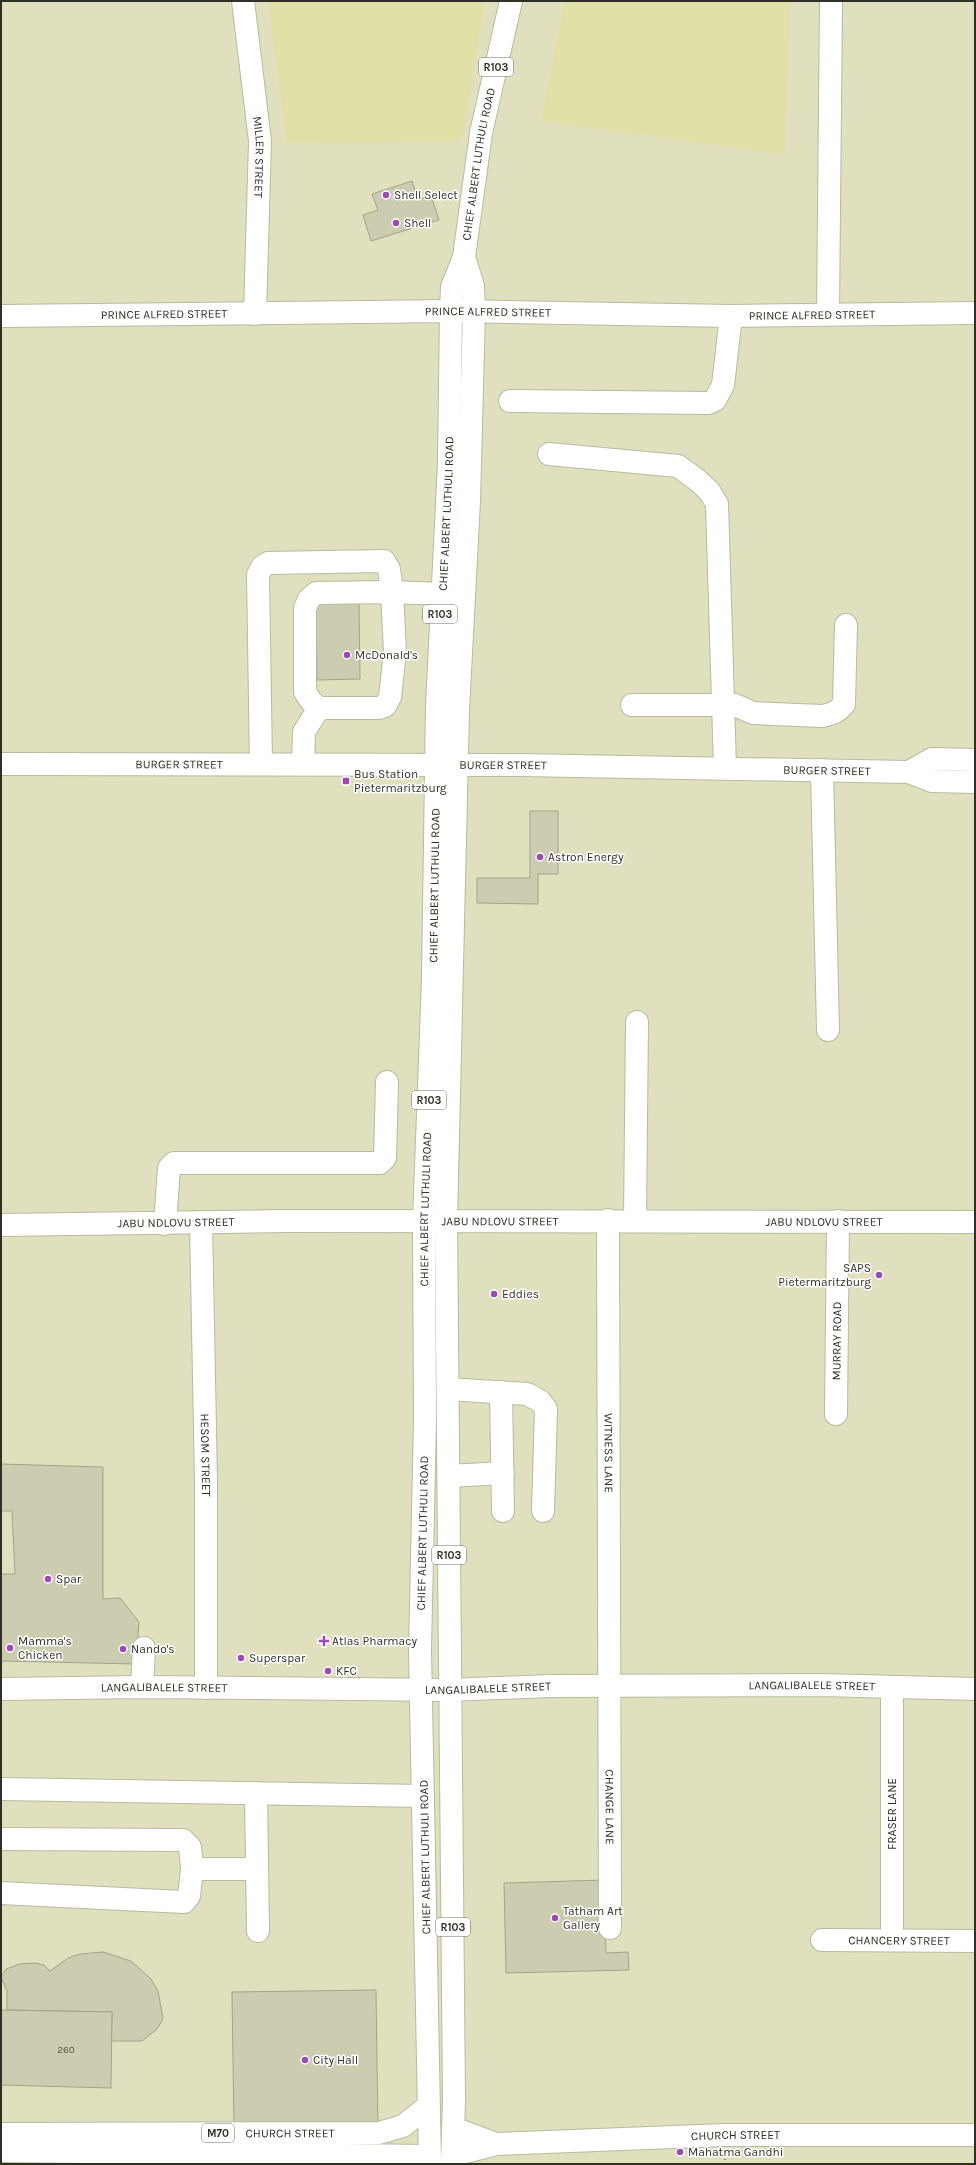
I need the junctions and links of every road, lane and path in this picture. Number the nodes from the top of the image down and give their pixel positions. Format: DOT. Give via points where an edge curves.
graph roads {
  1 [pos="243,1"];
  2 [pos="511,1"];
  3 [pos="831,1"];
  4 [pos="464,257"];
  5 [pos="452,311"];
  6 [pos="474,312"];
  7 [pos="975,313"];
  8 [pos="255,314"];
  9 [pos="828,314"];
  10 [pos="1,316"];
  11 [pos="731,316"];
  12 [pos="510,401"];
  13 [pos="549,454"];
  14 [pos="392,592"];
  15 [pos="441,594"];
  16 [pos="846,625"];
  17 [pos="632,705"];
  18 [pos="723,705"];
  19 [pos="319,708"];
  20 [pos="975,760"];
  21 [pos="1,764"];
  22 [pos="261,764"];
  23 [pos="303,764"];
  24 [pos="436,765"];
  25 [pos="458,766"];
  26 [pos="725,768"];
  27 [pos="822,770"];
  28 [pos="909,772"];
  29 [pos="975,782"];
  30 [pos="637,1022"];
  31 [pos="828,1030"];
  32 [pos="387,1082"];
  33 [pos="608,1220"];
  34 [pos="635,1220"];
  35 [pos="424,1221"];
  36 [pos="446,1221"];
  37 [pos="838,1221"];
  38 [pos="201,1222"];
  39 [pos="975,1222"];
  40 [pos="165,1224"];
  41 [pos="1,1225"];
  42 [pos="448,1389"];
  43 [pos="501,1392"];
  44 [pos="836,1414"];
  45 [pos="503,1473"];
  46 [pos="449,1476"];
  47 [pos="504,1511"];
  48 [pos="543,1511"];
  49 [pos="144,1648"];
  50 [pos="608,1686"];
  51 [pos="142,1687"];
  52 [pos="206,1688"];
  53 [pos="892,1688"];
  54 [pos="1,1689"];
  55 [pos="975,1689"];
  56 [pos="421,1690"];
  57 [pos="449,1690"];
  58 [pos="1,1789"];
  59 [pos="256,1793"];
  60 [pos="423,1796"];
  61 [pos="1,1839"];
  62 [pos="192,1869"];
  63 [pos="256,1870"];
  64 [pos="1,1893"];
  65 [pos="610,1928"];
  66 [pos="258,1931"];
  67 [pos="822,1940"];
  68 [pos="892,1940"];
  69 [pos="975,1941"];
  70 [pos="428,2106"];
  71 [pos="453,2128"];
  72 [pos="1,2134"];
  73 [pos="975,2135"];
  74 [pos="496,2144"];
  75 [pos="1,2151"];
  76 [pos="453,2159"];
  77 [pos="430,2160"];
  1 -- 8 [label="street, MILLER STREET" via="260,141"];
  2 -- 4 [label="street, CHIEF ALBERT LUTHULI ROAD / R103" via="482,133"];
  3 -- 9 [label="street"];
  4 -- 5 [label="street, CHIEF ALBERT LUTHULI ROAD / R103" via="452,287"];
  4 -- 6 [label="street, CHIEF ALBERT LUTHULI ROAD / R103" via="473,286"];
  5 -- 6 [label="street, PRINCE ALFRED STREET"];
  5 -- 8 [label="street, PRINCE ALFRED STREET"];
  5 -- 15 [label="street, CHIEF ALBERT LUTHULI ROAD / R103" via="449,462"];
  6 -- 11 [label="street, PRINCE ALFRED STREET"];
  6 -- 25 [label="street, CHIEF ALBERT LUTHULI ROAD / R103"];
  7 -- 9 [label="street, PRINCE ALFRED STREET"];
  8 -- 10 [label="street, PRINCE ALFRED STREET"];
  9 -- 11 [label="street, PRINCE ALFRED STREET"];
  11 -- 12 [label="street" via="723,385 717,397 709,403"];
  13 -- 18 [label="street" via="678,466 709,491 717,504"];
  14 -- 15 [label="street"];
  14 -- 19 [label="street" via="395,652 388,702 379,708"];
  14 -- 19 [label="street" via="316,593 306,603 305,692"];
  14 -- 22 [label="street" via="389,569 384,562 268,563 262,567 258,575"];
  15 -- 24 [label="street, CHIEF ALBERT LUTHULI ROAD / R103"];
  16 -- 18 [label="street" via="844,704 839,711 822,716 753,713 735,705"];
  17 -- 18 [label="street"];
  18 -- 26 [label="street"];
  19 -- 23 [label="street" via="304,732"];
  20 -- 28 [label="street" via="932,759"];
  21 -- 22 [label="street, BURGER STREET"];
  22 -- 23 [label="street, BURGER STREET"];
  23 -- 24 [label="street, BURGER STREET"];
  24 -- 25 [label="street, BURGER STREET"];
  24 -- 35 [label="street, CHIEF ALBERT LUTHULI ROAD / R103" via="433,979"];
  25 -- 26 [label="street, BURGER STREET"];
  25 -- 36 [label="street, CHIEF ALBERT LUTHULI ROAD / R103"];
  26 -- 27 [label="street, BURGER STREET"];
  27 -- 28 [label="street, BURGER STREET"];
  27 -- 31 [label="street"];
  28 -- 29 [label="street, BURGER STREET" via="932,781"];
  30 -- 34 [label="street"];
  32 -- 40 [label="street" via="385,1158 380,1163 174,1163 169,1168"];
  33 -- 34 [label="street, JABU NDLOVU STREET"];
  33 -- 36 [label="street, JABU NDLOVU STREET"];
  33 -- 50 [label="street, WITNESS LANE"];
  34 -- 37 [label="street, JABU NDLOVU STREET"];
  35 -- 36 [label="street, JABU NDLOVU STREET"];
  35 -- 38 [label="street, JABU NDLOVU STREET"];
  35 -- 56 [label="street, CHIEF ALBERT LUTHULI ROAD / R103" via="425,1420"];
  36 -- 42 [label="street, CHIEF ALBERT LUTHULI ROAD / R103"];
  37 -- 39 [label="street, JABU NDLOVU STREET"];
  37 -- 44 [label="street, MURRAY ROAD"];
  38 -- 40 [label="street, JABU NDLOVU STREET"];
  38 -- 52 [label="street, HESOM STREET" via="206,1482"];
  40 -- 41 [label="street, JABU NDLOVU STREET"];
  42 -- 43 [label="street"];
  42 -- 46 [label="street, CHIEF ALBERT LUTHULI ROAD / R103"];
  43 -- 45 [label="street"];
  43 -- 48 [label="street" via="527,1394 540,1401 546,1409"];
  45 -- 46 [label="street"];
  45 -- 47 [label="street"];
  46 -- 57 [label="street, CHIEF ALBERT LUTHULI ROAD / R103"];
  49 -- 51 [label="street"];
  50 -- 53 [label="street, LANGALIBALELE STREET" via="822,1685"];
  50 -- 57 [label="street, LANGALIBALELE STREET"];
  50 -- 65 [label="street, CHANGE LANE"];
  51 -- 52 [label="street, LANGALIBALELE STREET"];
  51 -- 54 [label="street, LANGALIBALELE STREET"];
  52 -- 56 [label="street, LANGALIBALELE STREET"];
  53 -- 55 [label="street, LANGALIBALELE STREET"];
  53 -- 68 [label="street, FRASER LANE"];
  56 -- 57 [label="street, LANGALIBALELE STREET"];
  56 -- 60 [label="street, CHIEF ALBERT LUTHULI ROAD / R103"];
  57 -- 71 [label="street, CHIEF ALBERT LUTHULI ROAD / R103" via="452,1733"];
  58 -- 59 [label="street"];
  59 -- 60 [label="street"];
  59 -- 63 [label="street"];
  60 -- 70 [label="street, CHIEF ALBERT LUTHULI ROAD / R103" via="428,1970"];
  61 -- 62 [label="street" via="183,1840 190,1847"];
  62 -- 63 [label="street"];
  62 -- 64 [label="street" via="189,1896 184,1902"];
  63 -- 66 [label="street"];
  67 -- 68 [label="street, CHANCERY STREET"];
  68 -- 69 [label="street, CHANCERY STREET"];
  70 -- 72 [label="street, CHURCH STREET / M70" via="403,2126 379,2133"];
  70 -- 77 [label="street, CHIEF ALBERT LUTHULI ROAD / R103"];
  71 -- 74 [label="street, CHURCH STREET"];
  71 -- 76 [label="street, CHIEF ALBERT LUTHULI ROAD / R103"];
  73 -- 74 [label="street, CHURCH STREET" via="725,2135"];
  74 -- 76 [label="street, CHURCH STREET"];
  75 -- 77 [label="street, CHURCH STREET / M70"];
}
